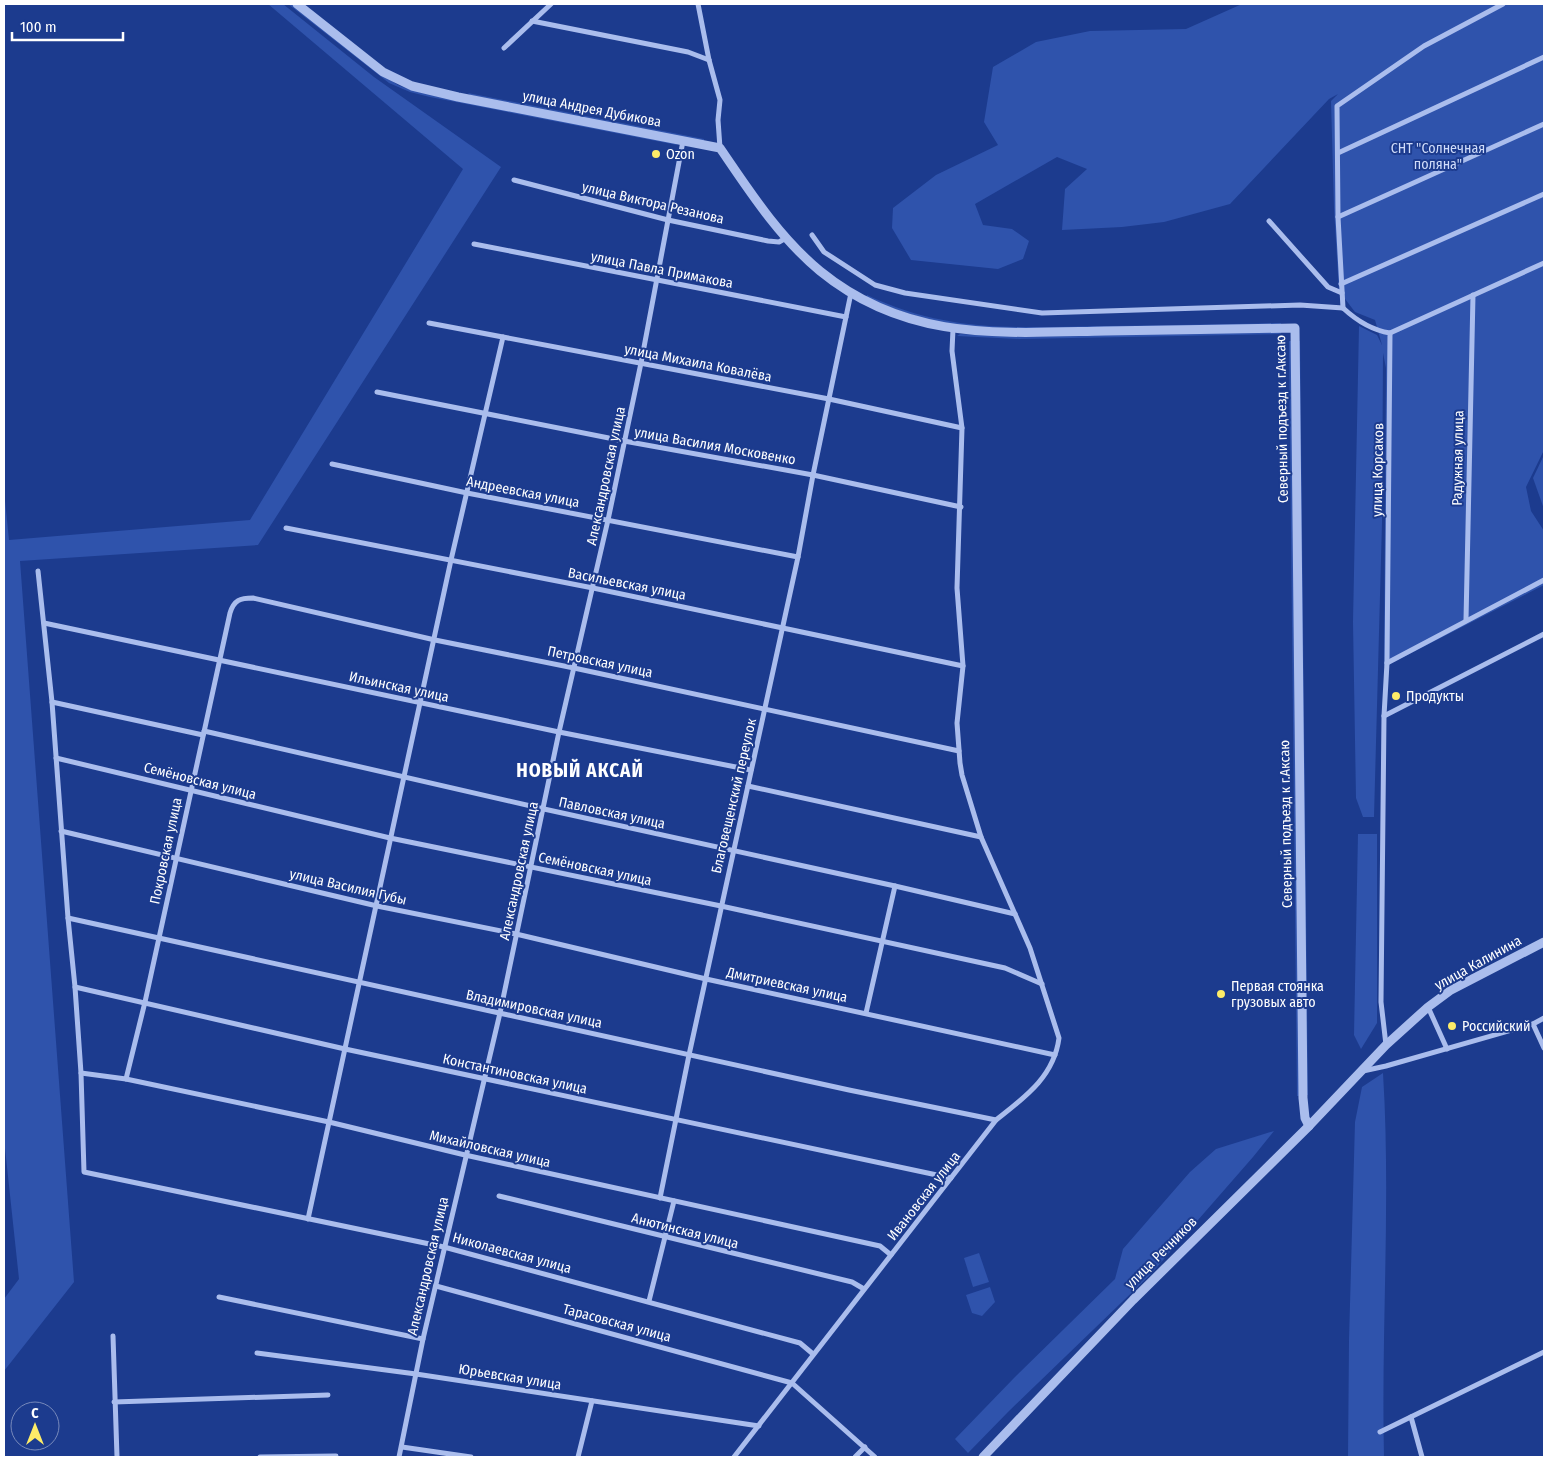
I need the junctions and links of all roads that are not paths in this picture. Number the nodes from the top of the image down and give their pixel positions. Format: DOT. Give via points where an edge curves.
graph roads {
  1 [pos="297,4"];
  2 [pos="550,4"];
  3 [pos="698,4"];
  4 [pos="1503,4"];
  5 [pos="532,21"];
  6 [pos="504,48"];
  7 [pos="1544,57"];
  8 [pos="709,60"];
  9 [pos="1544,124"];
  10 [pos="683,141"];
  11 [pos="720,148"];
  12 [pos="1338,153"];
  13 [pos="514,180"];
  14 [pos="1544,194"];
  15 [pos="1338,218"];
  16 [pos="668,220"];
  17 [pos="1269,221"];
  18 [pos="812,235"];
  19 [pos="786,238"];
  20 [pos="474,244"];
  21 [pos="1544,263"];
  22 [pos="657,281"];
  23 [pos="1341,284"];
  24 [pos="851,292"];
  25 [pos="1342,293"];
  26 [pos="1472,295"];
  27 [pos="1343,308"];
  28 [pos="846,317"];
  29 [pos="429,323"];
  30 [pos="953,329"];
  31 [pos="1390,333"];
  32 [pos="503,337"];
  33 [pos="642,363"];
  34 [pos="377,392"];
  35 [pos="829,399"];
  36 [pos="485,413"];
  37 [pos="962,428"];
  38 [pos="624,441"];
  39 [pos="332,464"];
  40 [pos="813,475"];
  41 [pos="468,493"];
  42 [pos="961,507"];
  43 [pos="608,520"];
  44 [pos="286,528"];
  45 [pos="798,557"];
  46 [pos="451,560"];
  47 [pos="38,571"];
  48 [pos="1544,580"];
  49 [pos="593,588"];
  50 [pos="236,600"];
  51 [pos="1466,620"];
  52 [pos="44,623"];
  53 [pos="782,627"];
  54 [pos="1544,634"];
  55 [pos="435,640"];
  56 [pos="220,661"];
  57 [pos="1387,663"];
  58 [pos="962,666"];
  59 [pos="574,668"];
  60 [pos="52,702"];
  61 [pos="421,703"];
  62 [pos="765,709"];
  63 [pos="1384,716"];
  64 [pos="560,732"];
  65 [pos="203,733"];
  66 [pos="958,751"];
  67 [pos="56,758"];
  68 [pos="751,770"];
  69 [pos="404,776"];
  70 [pos="748,786"];
  71 [pos="191,790"];
  72 [pos="544,809"];
  73 [pos="61,831"];
  74 [pos="980,837"];
  75 [pos="390,838"];
  76 [pos="733,851"];
  77 [pos="176,857"];
  78 [pos="531,867"];
  79 [pos="895,886"];
  80 [pos="377,906"];
  81 [pos="721,906"];
  82 [pos="1015,914"];
  83 [pos="68,918"];
  84 [pos="516,934"];
  85 [pos="159,938"];
  86 [pos="883,942"];
  87 [pos="1544,942"];
  88 [pos="706,979"];
  89 [pos="360,982"];
  90 [pos="1042,984"];
  91 [pos="75,987"];
  92 [pos="145,1002"];
  93 [pos="1428,1007"];
  94 [pos="500,1013"];
  95 [pos="866,1013"];
  96 [pos="1544,1018"];
  97 [pos="1533,1024"];
  98 [pos="1386,1046"];
  99 [pos="1544,1048"];
  100 [pos="344,1049"];
  101 [pos="1447,1049"];
  102 [pos="689,1055"];
  103 [pos="1055,1055"];
  104 [pos="1360,1072"];
  105 [pos="81,1073"];
  106 [pos="126,1079"];
  107 [pos="484,1079"];
  108 [pos="675,1119"];
  109 [pos="996,1120"];
  110 [pos="329,1122"];
  111 [pos="1309,1126"];
  112 [pos="465,1155"];
  113 [pos="951,1178"];
  114 [pos="500,1196"];
  115 [pos="660,1198"];
  116 [pos="674,1201"];
  117 [pos="308,1219"];
  118 [pos="665,1238"];
  119 [pos="444,1247"];
  120 [pos="891,1256"];
  121 [pos="436,1286"];
  122 [pos="864,1290"];
  123 [pos="219,1297"];
  124 [pos="649,1301"];
  125 [pos="113,1336"];
  126 [pos="423,1339"];
  127 [pos="1544,1352"];
  128 [pos="257,1353"];
  129 [pos="813,1354"];
  130 [pos="416,1374"];
  131 [pos="792,1383"];
  132 [pos="328,1395"];
  133 [pos="592,1401"];
  134 [pos="114,1402"];
  135 [pos="1411,1416"];
  136 [pos="759,1426"];
  137 [pos="1380,1432"];
  138 [pos="402,1447"];
  139 [pos="865,1447"];
  140 [pos="336,1456"];
  141 [pos="117,1457"];
  142 [pos="260,1457"];
  143 [pos="399,1457"];
  144 [pos="471,1457"];
  145 [pos="578,1457"];
  146 [pos="734,1457"];
  147 [pos="855,1457"];
  148 [pos="875,1457"];
  149 [pos="983,1457"];
  150 [pos="1422,1457"];
  1 -- 10 [label="street, улица Андрея Дубикова" via="392,77 412,86"];
  2 -- 5 [label="street"];
  3 -- 8 [label="street"];
  4 -- 12 [label="street" via="1424,46 1337,106"];
  5 -- 6 [label="street"];
  5 -- 8 [label="street" via="688,52"];
  7 -- 12 [label="street"];
  8 -- 11 [label="street" via="720,100"];
  9 -- 15 [label="street"];
  10 -- 11 [label="street, улица Андрея Дубикова"];
  10 -- 16 [label="street, Александровская улица"];
  11 -- 19 [label="street, Северный подъезд к г.Аксаю"];
  12 -- 15 [label="street"];
  13 -- 16 [label="street, улица Виктора Резанова"];
  14 -- 23 [label="street"];
  15 -- 23 [label="street"];
  16 -- 19 [label="street, улица Виктора Резанова" via="768,241 779,242"];
  16 -- 22 [label="street, Александровская улица"];
  17 -- 25 [label="street" via="1328,287"];
  18 -- 27 [label="street" via="824,252 875,285 1042,313 1300,305"];
  19 -- 24 [label="street, Северный подъезд к г.Аксаю" via="822,272"];
  20 -- 22 [label="street, улица Павла Примакова"];
  21 -- 26 [label="street"];
  22 -- 28 [label="street, улица Павла Примакова"];
  22 -- 33 [label="street, Александровская улица"];
  23 -- 25 [label="street"];
  24 -- 28 [label="street, Благовещенский переулок"];
  24 -- 30 [label="street, Северный подъезд к г.Аксаю" via="902,316"];
  25 -- 27 [label="street"];
  26 -- 31 [label="street"];
  26 -- 51 [label="street, Радужная улица"];
  27 -- 31 [label="street" via="1370,328"];
  28 -- 35 [label="street, Благовещенский переулок"];
  29 -- 32 [label="street, улица Михаила Ковалёва"];
  30 -- 37 [label="street" via="952,351"];
  30 -- 111 [label="street, Северный подъезд к г.Аксаю" via="1009,333 1295,328 1303,1098"];
  31 -- 57 [label="street, улица Корсаков"];
  32 -- 33 [label="street, улица Михаила Ковалёва"];
  32 -- 36 [label="street"];
  33 -- 35 [label="street, улица Михаила Ковалёва"];
  33 -- 38 [label="street, Александровская улица"];
  34 -- 36 [label="street, улица Василия Московенко"];
  35 -- 37 [label="street, улица Михаила Ковалёва"];
  35 -- 40 [label="street, Благовещенский переулок"];
  36 -- 38 [label="street, улица Василия Московенко"];
  36 -- 41 [label="street"];
  37 -- 42 [label="street"];
  38 -- 40 [label="street, улица Василия Московенко"];
  38 -- 43 [label="street, Александровская улица"];
  39 -- 41 [label="street, Андреевская улица"];
  40 -- 42 [label="street, улица Василия Московенко"];
  40 -- 45 [label="street, Благовещенский переулок"];
  41 -- 43 [label="street, Андреевская улица"];
  41 -- 46 [label="street"];
  42 -- 58 [label="street" via="958,588"];
  43 -- 45 [label="street, Андреевская улица"];
  43 -- 49 [label="street, Александровская улица"];
  44 -- 46 [label="street, Васильевская улица"];
  45 -- 53 [label="street, Благовещенский переулок"];
  46 -- 49 [label="street, Васильевская улица"];
  46 -- 55 [label="street"];
  47 -- 52 [label="street"];
  48 -- 51 [label="street"];
  49 -- 53 [label="street, Васильевская улица"];
  49 -- 59 [label="street, Александровская улица"];
  50 -- 55 [label="street, Петровская улица" via="253,598"];
  50 -- 56 [label="street, Покровская улица" via="230,613"];
  51 -- 57 [label="street"];
  52 -- 56 [label="street, Ильинская улица"];
  52 -- 60 [label="street"];
  53 -- 58 [label="street, Васильевская улица"];
  53 -- 62 [label="street, Благовещенский переулок"];
  54 -- 63 [label="street"];
  55 -- 59 [label="street, Петровская улица"];
  55 -- 61 [label="street"];
  56 -- 61 [label="street, Ильинская улица"];
  56 -- 65 [label="street, Покровская улица"];
  57 -- 63 [label="street, улица Корсаков"];
  58 -- 66 [label="street"];
  59 -- 62 [label="street, Петровская улица"];
  59 -- 64 [label="street, Александровская улица"];
  60 -- 65 [label="street, Павловская улица"];
  60 -- 67 [label="street"];
  61 -- 64 [label="street, Ильинская улица"];
  61 -- 69 [label="street"];
  62 -- 66 [label="street, Петровская улица"];
  62 -- 68 [label="street, Благовещенский переулок"];
  63 -- 98 [label="street, улица Корсаков" via="1381,1002"];
  64 -- 68 [label="street, Ильинская улица"];
  64 -- 72 [label="street, Александровская улица"];
  65 -- 69 [label="street, Павловская улица"];
  65 -- 71 [label="street, Покровская улица"];
  66 -- 74 [label="street"];
  67 -- 71 [label="street, Семёновская улица"];
  67 -- 73 [label="street"];
  68 -- 70 [label="street, Благовещенский переулок"];
  69 -- 72 [label="street, Павловская улица"];
  69 -- 75 [label="street"];
  70 -- 74 [label="street"];
  70 -- 76 [label="street, Благовещенский переулок"];
  71 -- 75 [label="street, Семёновская улица"];
  71 -- 77 [label="street, Покровская улица"];
  72 -- 76 [label="street, Павловская улица"];
  72 -- 78 [label="street, Александровская улица"];
  73 -- 77 [label="street"];
  73 -- 83 [label="street"];
  74 -- 82 [label="street"];
  75 -- 78 [label="street, Семёновская улица"];
  75 -- 80 [label="street"];
  76 -- 79 [label="street, Павловская улица"];
  76 -- 81 [label="street, Благовещенский переулок"];
  77 -- 80 [label="street, улица Василия Губы"];
  77 -- 85 [label="street, Покровская улица"];
  78 -- 81 [label="street, Семёновская улица"];
  78 -- 84 [label="street, Александровская улица"];
  79 -- 82 [label="street, Павловская улица"];
  79 -- 86 [label="street"];
  80 -- 84 [label="street, улица Василия Губы"];
  80 -- 89 [label="street"];
  81 -- 86 [label="street, Семёновская улица"];
  81 -- 88 [label="street, Благовещенский переулок"];
  82 -- 90 [label="street"];
  83 -- 85 [label="street, Владимировская улица"];
  83 -- 91 [label="street"];
  84 -- 88 [label="street, Дмитриевская улица"];
  84 -- 94 [label="street, Александровская улица"];
  85 -- 89 [label="street, Владимировская улица"];
  85 -- 92 [label="street, Покровская улица"];
  86 -- 90 [label="street, Семёновская улица" via="1005,968"];
  86 -- 95 [label="street"];
  87 -- 93 [label="street, улица Калинина" via="1451,990"];
  88 -- 95 [label="street, Дмитриевская улица"];
  88 -- 102 [label="street, Благовещенский переулок"];
  89 -- 94 [label="street, Владимировская улица"];
  89 -- 100 [label="street"];
  90 -- 103 [label="street" via="1059,1038"];
  91 -- 92 [label="street, Константиновская улица"];
  91 -- 105 [label="street"];
  92 -- 100 [label="street, Константиновская улица"];
  92 -- 106 [label="street, Покровская улица"];
  93 -- 98 [label="street, улица Калинина"];
  93 -- 101 [label="street"];
  94 -- 102 [label="street, Владимировская улица"];
  94 -- 107 [label="street, Александровская улица"];
  95 -- 103 [label="street, Дмитриевская улица"];
  96 -- 97 [label="street"];
  97 -- 99 [label="street"];
  97 -- 101 [label="street"];
  98 -- 104 [label="street, улица Калинина"];
  100 -- 107 [label="street, Константиновская улица"];
  100 -- 110 [label="street"];
  101 -- 104 [label="street"];
  102 -- 108 [label="street, Благовещенский переулок"];
  102 -- 109 [label="street, Владимировская улица"];
  103 -- 109 [label="street, Ивановская улица" via="1030,1093"];
  104 -- 111 [label="street, улица Речников"];
  105 -- 106 [label="street, Михайловская улица"];
  105 -- 117 [label="street, Николаевская улица" via="84,1172"];
  106 -- 110 [label="street, Михайловская улица"];
  107 -- 108 [label="street, Константиновская улица"];
  107 -- 112 [label="street, Александровская улица"];
  108 -- 113 [label="street, Константиновская улица"];
  108 -- 115 [label="street, Благовещенский переулок"];
  109 -- 113 [label="street, Ивановская улица"];
  110 -- 112 [label="street, Михайловская улица"];
  110 -- 117 [label="street"];
  111 -- 149 [label="street, улица Речников" via="1133,1300"];
  112 -- 115 [label="street, Михайловская улица"];
  112 -- 119 [label="street, Александровская улица"];
  113 -- 120 [label="street, Ивановская улица"];
  114 -- 118 [label="street, Анютинская улица"];
  115 -- 116 [label="street, Михайловская улица"];
  116 -- 118 [label="street"];
  116 -- 120 [label="street, Михайловская улица" via="880,1246"];
  117 -- 119 [label="street, Николаевская улица"];
  118 -- 122 [label="street, Анютинская улица" via="852,1282"];
  118 -- 124 [label="street"];
  119 -- 121 [label="street, Александровская улица"];
  119 -- 124 [label="street, Николаевская улица"];
  120 -- 122 [label="street, Ивановская улица"];
  121 -- 126 [label="street, Александровская улица"];
  121 -- 131 [label="street, Тарасовская улица"];
  122 -- 129 [label="street, Ивановская улица"];
  123 -- 126 [label="street"];
  124 -- 129 [label="street, Николаевская улица" via="800,1343"];
  125 -- 134 [label="street"];
  126 -- 130 [label="street, Александровская улица"];
  127 -- 135 [label="street"];
  128 -- 130 [label="street, Юрьевская улица"];
  129 -- 131 [label="street, Ивановская улица"];
  130 -- 133 [label="street, Юрьевская улица"];
  130 -- 138 [label="street, Александровская улица"];
  131 -- 136 [label="street, Ивановская улица"];
  131 -- 139 [label="street"];
  132 -- 134 [label="street"];
  133 -- 136 [label="street, Юрьевская улица"];
  133 -- 145 [label="street"];
  134 -- 141 [label="street"];
  135 -- 137 [label="street"];
  135 -- 150 [label="street"];
  136 -- 146 [label="street, Ивановская улица"];
  138 -- 143 [label="street, Александровская улица"];
  138 -- 144 [label="street"];
  139 -- 147 [label="street"];
  139 -- 148 [label="street"];
  140 -- 142 [label="street"];
}
